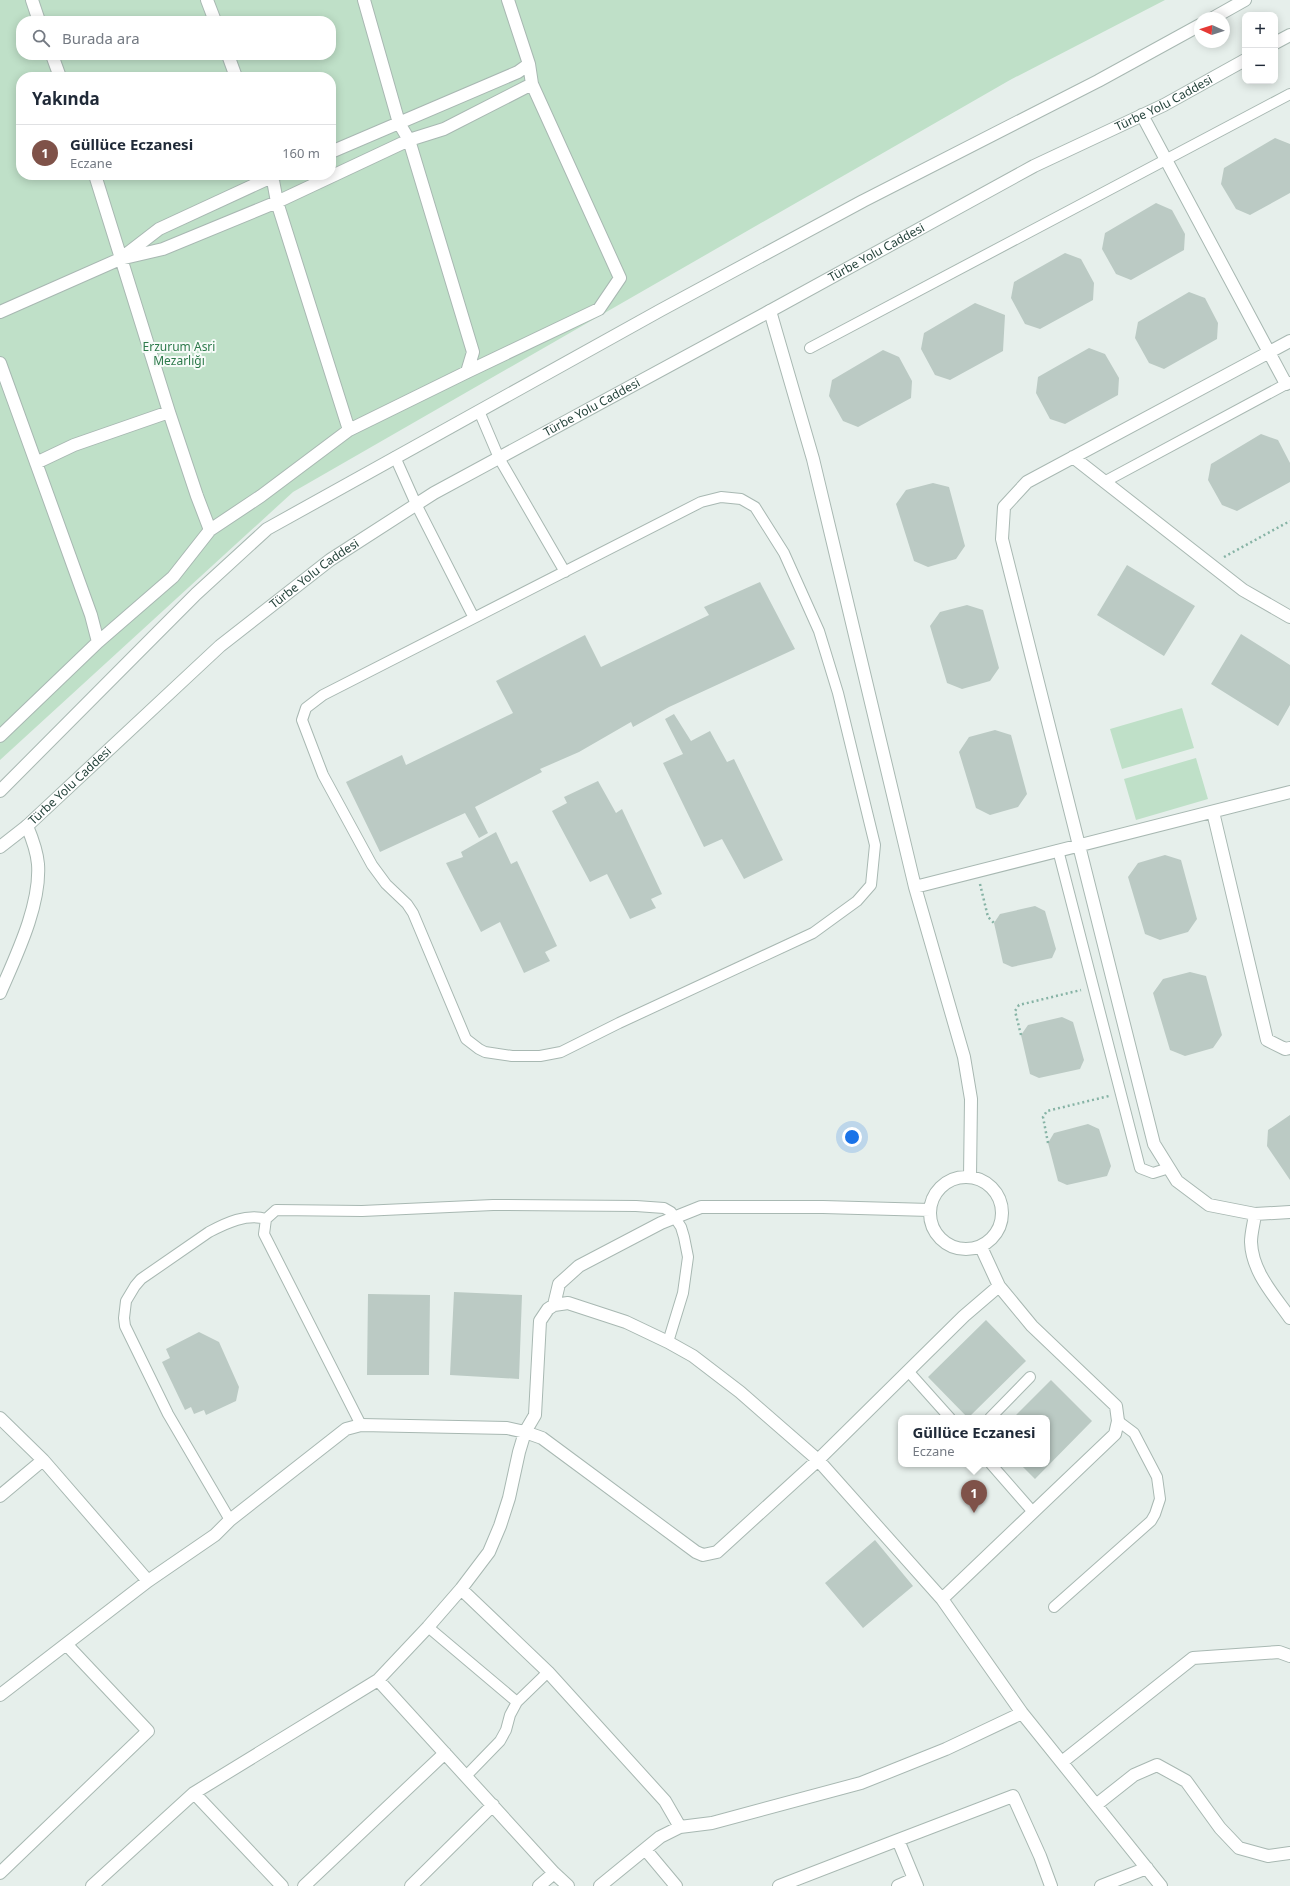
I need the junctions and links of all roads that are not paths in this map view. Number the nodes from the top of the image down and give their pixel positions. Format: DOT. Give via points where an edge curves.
graph roads {
  1 [pos="32,0"];
  2 [pos="207,0"];
  3 [pos="364,0"];
  4 [pos="508,0"];
  5 [pos="1245,0"];
  6 [pos="1223,12"];
  7 [pos="37,16"];
  8 [pos="213,16"];
  9 [pos="1194,28"];
  10 [pos="1290,35"];
  11 [pos="1278,41"];
  12 [pos="54,60"];
  13 [pos="230,60"];
  14 [pos="1242,62"];
  15 [pos="529,64"];
  16 [pos="58,72"];
  17 [pos="234,72"];
  18 [pos="532,84"];
  19 [pos="1290,94"];
  20 [pos="1142,115"];
  21 [pos="399,123"];
  22 [pos="409,140"];
  23 [pos="336,150"];
  24 [pos="1166,160"];
  25 [pos="336,174"];
  26 [pos="96,180"];
  27 [pos="263,180"];
  28 [pos="275,180"];
  29 [pos="324,180"];
  30 [pos="277,202"];
  31 [pos="120,259"];
  32 [pos="770,311"];
  33 [pos="0,312"];
  34 [pos="1290,340"];
  35 [pos="810,348"];
  36 [pos="1269,352"];
  37 [pos="0,363"];
  38 [pos="466,372"];
  39 [pos="1288,383"];
  40 [pos="479,411"];
  41 [pos="169,412"];
  42 [pos="349,430"];
  43 [pos="395,457"];
  44 [pos="1073,457"];
  45 [pos="499,458"];
  46 [pos="36,463"];
  47 [pos="1104,482"];
  48 [pos="416,504"];
  49 [pos="210,530"];
  50 [pos="565,572"];
  51 [pos="1290,617"];
  52 [pos="474,618"];
  53 [pos="98,642"];
  54 [pos="0,736"];
  55 [pos="0,791"];
  56 [pos="1290,792"];
  57 [pos="1213,812"];
  58 [pos="27,826"];
  59 [pos="1080,846"];
  60 [pos="0,847"];
  61 [pos="1058,850"];
  62 [pos="915,887"];
  63 [pos="0,993"];
  64 [pos="1290,1048"];
  65 [pos="1169,1168"];
  66 [pos="970,1177"];
  67 [pos="930,1210"];
  68 [pos="1290,1212"];
  69 [pos="1255,1214"];
  70 [pos="675,1218"];
  71 [pos="266,1219"];
  72 [pos="981,1247"];
  73 [pos="999,1286"];
  74 [pos="554,1305"];
  75 [pos="1290,1318"];
  76 [pos="668,1342"];
  77 [pos="908,1371"];
  78 [pos="1030,1377"];
  79 [pos="947,1415"];
  80 [pos="993,1415"];
  81 [pos="0,1418"];
  82 [pos="1118,1421"];
  83 [pos="361,1424"];
  84 [pos="525,1432"];
  85 [pos="43,1460"];
  86 [pos="818,1460"];
  87 [pos="994,1467"];
  88 [pos="0,1496"];
  89 [pos="1033,1512"];
  90 [pos="230,1520"];
  91 [pos="148,1581"];
  92 [pos="461,1589"];
  93 [pos="942,1599"];
  94 [pos="1054,1607"];
  95 [pos="428,1627"];
  96 [pos="66,1644"];
  97 [pos="1286,1652"];
  98 [pos="548,1672"];
  99 [pos="378,1680"];
  100 [pos="0,1695"];
  101 [pos="517,1702"];
  102 [pos="1022,1713"];
  103 [pos="445,1753"];
  104 [pos="1062,1762"];
  105 [pos="466,1776"];
  106 [pos="194,1793"];
  107 [pos="493,1805"];
  108 [pos="1096,1805"];
  109 [pos="680,1827"];
  110 [pos="898,1840"];
  111 [pos="645,1849"];
  112 [pos="1290,1853"];
  113 [pos="1147,1868"];
  114 [pos="0,1873"];
  115 [pos="554,1873"];
  116 [pos="916,1883"];
  117 [pos="92,1886"];
  118 [pos="282,1886"];
  119 [pos="304,1886"];
  120 [pos="411,1886"];
  121 [pos="540,1886"];
  122 [pos="568,1886"];
  123 [pos="600,1886"];
  124 [pos="676,1886"];
  125 [pos="779,1886"];
  126 [pos="898,1886"];
  127 [pos="1051,1886"];
  128 [pos="1102,1886"];
  129 [pos="1161,1886"];
  1 -- 7 [label="street"];
  2 -- 8 [label="street"];
  3 -- 21 [label="street"];
  4 -- 15 [label="street"];
  5 -- 6 [label="street"];
  9 -- 40 [label="street" via="1098,81 856,205"];
  10 -- 11 [label="street"];
  12 -- 16 [label="street"];
  13 -- 17 [label="street"];
  14 -- 20 [label="street, Türbe Yolu Caddesi"];
  15 -- 18 [label="street"];
  15 -- 21 [label="street" via="518,72"];
  18 -- 22 [label="street" via="444,129"];
  18 -- 38 [label="street" via="620,278 599,309"];
  19 -- 24 [label="lane"];
  20 -- 24 [label="street"];
  20 -- 32 [label="street, Türbe Yolu Caddesi" via="1034,166"];
  21 -- 22 [label="street"];
  21 -- 23 [label="street"];
  22 -- 25 [label="street"];
  22 -- 38 [label="street" via="473,352"];
  24 -- 35 [label="lane"];
  24 -- 36 [label="street"];
  26 -- 31 [label="street"];
  27 -- 31 [label="street" via="159,229"];
  28 -- 30 [label="street"];
  29 -- 30 [label="street"];
  30 -- 31 [label="street" via="163,249"];
  30 -- 42 [label="street"];
  31 -- 33 [label="street"];
  31 -- 41 [label="street"];
  32 -- 45 [label="street, Türbe Yolu Caddesi"];
  32 -- 62 [label="street" via="813,458"];
  34 -- 36 [label="street"];
  36 -- 39 [label="street"];
  36 -- 44 [label="street"];
  37 -- 46 [label="street"];
  38 -- 42 [label="street"];
  39 -- 47 [label="lane"];
  40 -- 43 [label="street"];
  40 -- 45 [label="lane"];
  41 -- 46 [label="street" via="74,445"];
  41 -- 49 [label="street"];
  42 -- 49 [label="street" via="261,496"];
  43 -- 48 [label="lane"];
  43 -- 55 [label="street" via="268,529 196,594"];
  44 -- 47 [label="street"];
  44 -- 59 [label="street" via="1027,482 1004,507 1002,539"];
  45 -- 48 [label="street, Türbe Yolu Caddesi"];
  45 -- 50 [label="lane"];
  46 -- 53 [label="street" via="91,615"];
  47 -- 51 [label="street" via="1243,590"];
  48 -- 52 [label="lane"];
  48 -- 58 [label="street, Türbe Yolu Caddesi" via="330,560 220,646"];
  49 -- 53 [label="street" via="173,577"];
  50 -- 52 [label="lane"];
  50 -- 52 [label="lane" via="701,502 721,497 741,499 755,507 784,553 819,631 838,693 875,845 871,885 857,901 813,933 561,1052 540,1056 512,1056 485,1052 466,1039 413,913 372,865 323,775 302,720 306,708 323,695"];
  53 -- 54 [label="street"];
  56 -- 57 [label="street"];
  57 -- 59 [label="street"];
  57 -- 64 [label="street" via="1267,1040 1285,1049"];
  58 -- 60 [label="street, Türbe Yolu Caddesi"];
  58 -- 63 [label="street" via="34,842 38,863 38,888 31,914"];
  59 -- 61 [label="street"];
  59 -- 65 [label="street" via="1154,1144"];
  61 -- 62 [label="street"];
  61 -- 65 [label="lane" via="1140,1168 1153,1173"];
  62 -- 66 [label="street" via="964,1057 971,1099"];
  65 -- 69 [label="street" via="1177,1181 1209,1205"];
  66 -- 67 [label="street" via="947,1182 939,1190"];
  66 -- 72 [label="street" via="991,1186 1002,1207 998,1231"];
  67 -- 70 [label="street" via="701,1207"];
  67 -- 72 [label="street" via="934,1230 948,1244 969,1250"];
  68 -- 69 [label="street"];
  69 -- 75 [label="street" via="1251,1241 1253,1259 1261,1276"];
  70 -- 71 [label="lane" via="664,1208 493,1204 362,1211 276,1210"];
  70 -- 74 [label="street" via="579,1266 559,1284"];
  70 -- 76 [label="lane" via="684,1237 688,1257 683,1292"];
  71 -- 83 [label="lane" via="264,1234"];
  71 -- 90 [label="lane" via="247,1217 209,1232 141,1279 130,1293 124,1309 125,1326 168,1414"];
  72 -- 73 [label="street"];
  73 -- 77 [label="street"];
  73 -- 82 [label="street" via="1032,1326 1116,1406"];
  74 -- 76 [label="street" via="568,1303 593,1310"];
  74 -- 84 [label="street" via="540,1321 535,1415"];
  76 -- 86 [label="street" via="693,1356 740,1392"];
  77 -- 79 [label="lane"];
  77 -- 86 [label="street"];
  78 -- 80 [label="lane"];
  81 -- 85 [label="street"];
  82 -- 89 [label="street" via="1115,1434"];
  82 -- 94 [label="lane" via="1134,1433 1157,1477 1160,1491 1158,1507 1151,1521"];
  83 -- 84 [label="street" via="507,1428"];
  83 -- 90 [label="street" via="346,1429"];
  84 -- 86 [label="street" via="542,1438 570,1457 703,1555 717,1552 728,1544"];
  84 -- 92 [label="street" via="500,1526 489,1552"];
  85 -- 88 [label="street"];
  85 -- 91 [label="street"];
  86 -- 93 [label="street"];
  87 -- 89 [label="lane"];
  89 -- 93 [label="street"];
  90 -- 91 [label="street" via="214,1535"];
  91 -- 96 [label="street"];
  92 -- 95 [label="street"];
  92 -- 98 [label="street"];
  93 -- 102 [label="street"];
  95 -- 99 [label="street"];
  95 -- 101 [label="lane"];
  96 -- 100 [label="street"];
  96 -- 114 [label="street" via="148,1731"];
  97 -- 104 [label="street" via="1193,1658"];
  98 -- 101 [label="lane"];
  98 -- 109 [label="street" via="665,1801"];
  99 -- 103 [label="street"];
  99 -- 106 [label="street"];
  101 -- 105 [label="lane" via="500,1741"];
  102 -- 104 [label="street"];
  102 -- 109 [label="street" via="946,1749 861,1783 712,1823"];
  103 -- 105 [label="street"];
  103 -- 119 [label="street"];
  104 -- 108 [label="street"];
  105 -- 107 [label="street"];
  106 -- 117 [label="street"];
  106 -- 118 [label="street"];
  107 -- 115 [label="street"];
  107 -- 120 [label="street"];
  108 -- 112 [label="street" via="1134,1775 1157,1765 1186,1781 1220,1828 1239,1848 1268,1856"];
  108 -- 113 [label="street"];
  109 -- 111 [label="street" via="660,1837"];
  110 -- 116 [label="street"];
  110 -- 125 [label="street"];
  110 -- 127 [label="street" via="1013,1796"];
  111 -- 123 [label="street"];
  111 -- 124 [label="street"];
  113 -- 128 [label="street"];
  113 -- 129 [label="street"];
  115 -- 121 [label="street"];
  115 -- 122 [label="street"];
  116 -- 126 [label="street"];
}
